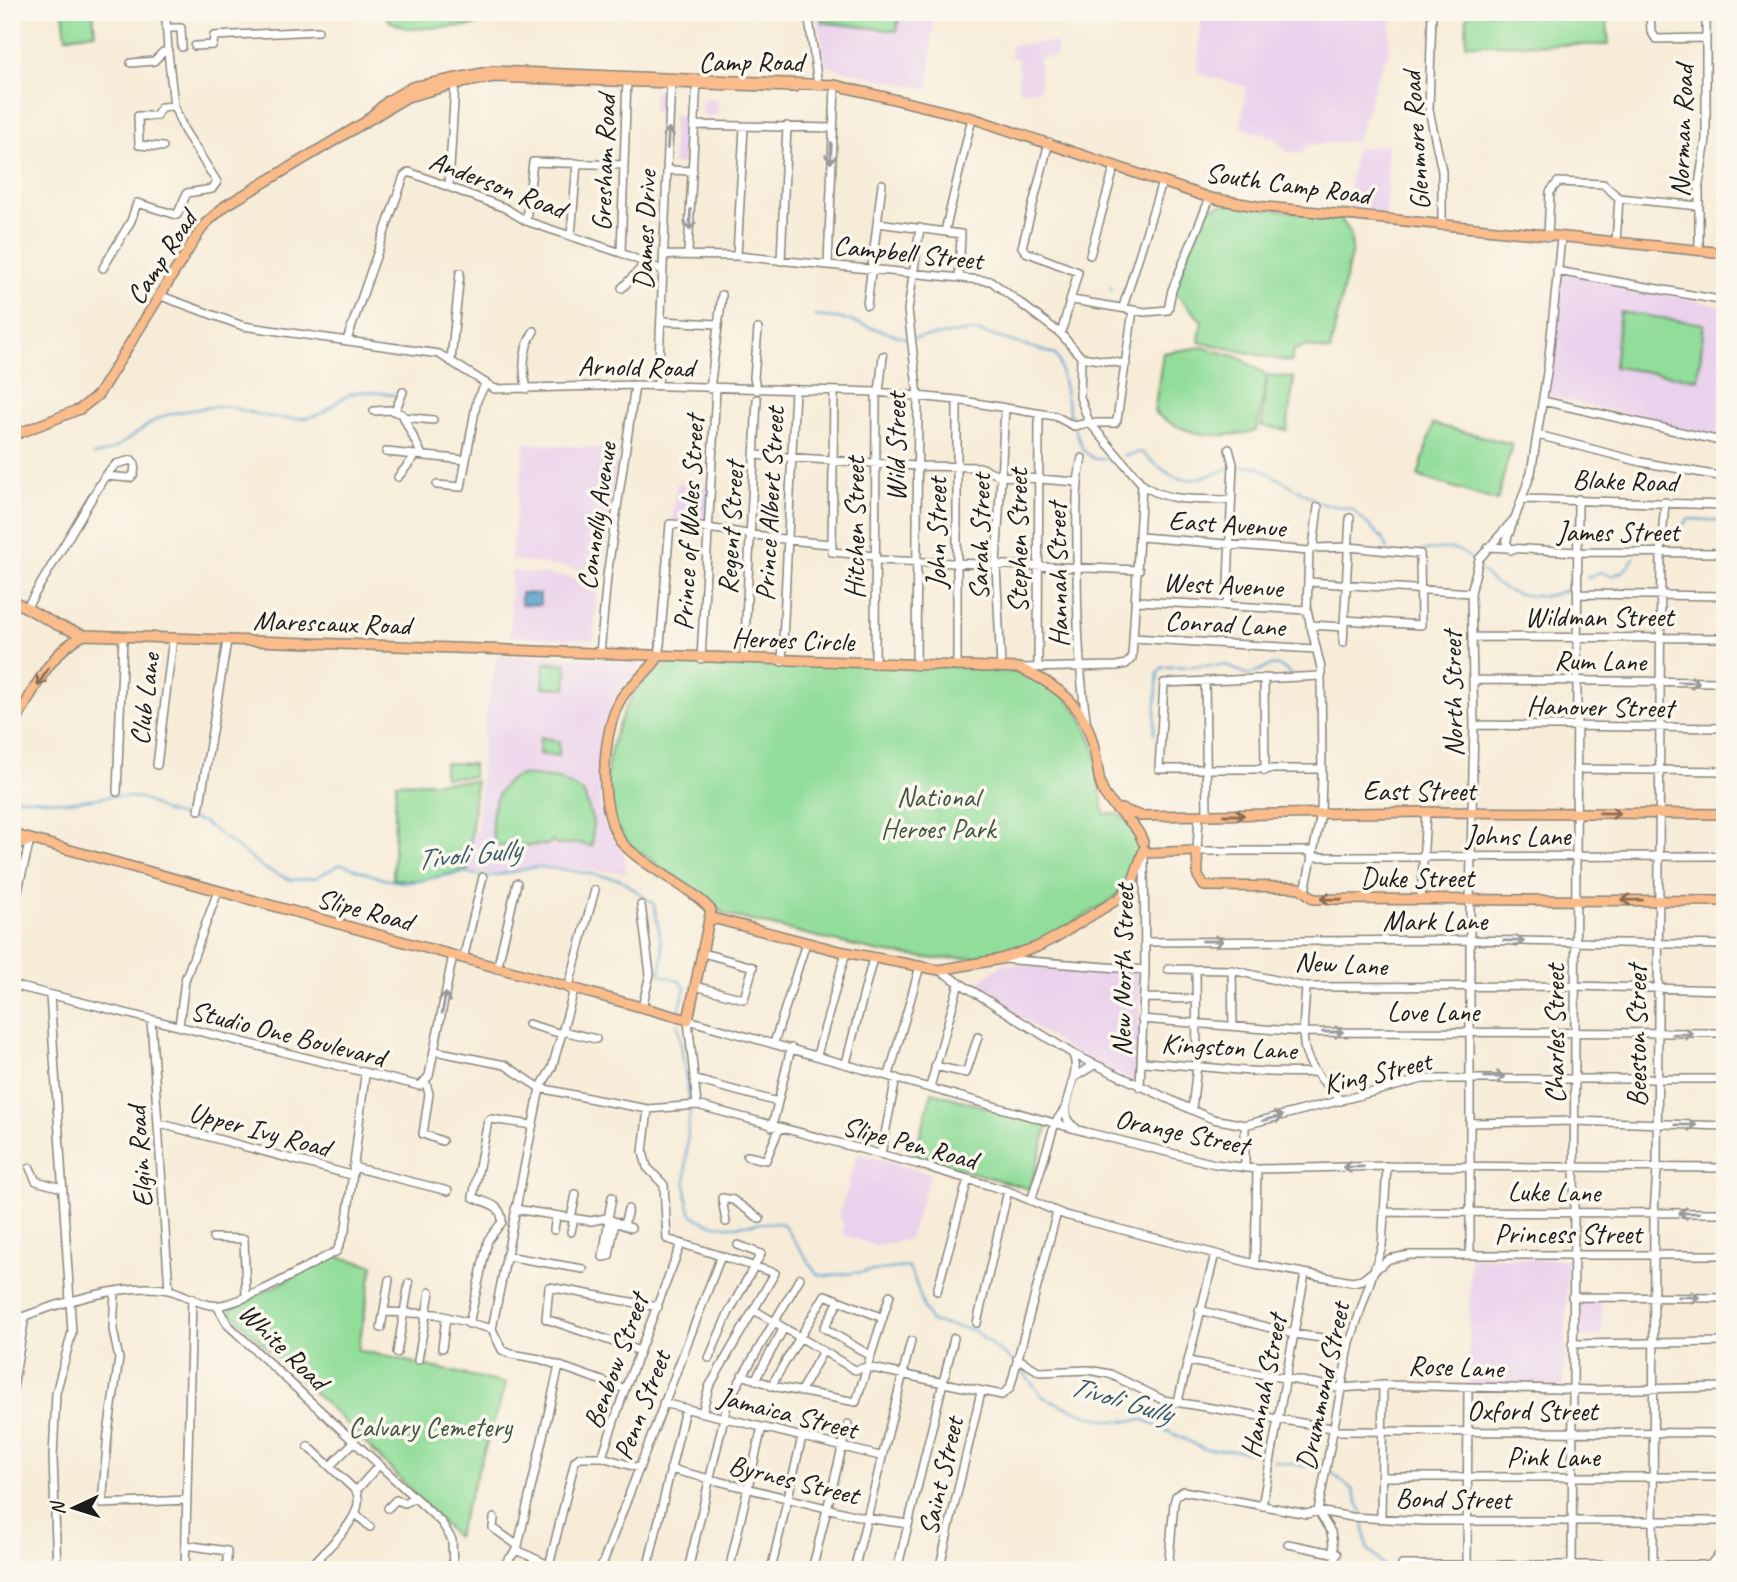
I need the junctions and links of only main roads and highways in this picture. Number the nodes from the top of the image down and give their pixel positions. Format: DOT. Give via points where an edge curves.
graph roads {
  1 [pos="571,77"];
  2 [pos="818,85"];
  3 [pos="368,119"];
  4 [pos="1725,253"];
  5 [pos="12,436"];
  6 [pos="12,600"];
  7 [pos="57,625"];
  8 [pos="84,635"];
  9 [pos="60,650"];
  10 [pos="659,657"];
  11 [pos="12,729"];
  12 [pos="1117,809"];
  13 [pos="1725,814"];
  14 [pos="1141,816"];
  15 [pos="12,834"];
  16 [pos="30,840"];
  17 [pos="12,841"];
  18 [pos="1143,842"];
  19 [pos="1144,853"];
  20 [pos="1725,901"];
  21 [pos="716,921"];
  1 -- 2 [label="main road, Camp Road"];
  1 -- 3 [label="main road, Camp Road" via="494,77 455,84 417,93"];
  1 -- 3 [label="main road, Camp Road" via="493,71 423,84 387,101"];
  2 -- 4 [label="main road, South Camp Road" via="835,85 972,118 1210,198"];
  3 -- 5 [label="main road, Camp Road" via="225,206 205,223 118,367 90,402"];
  6 -- 7 [label="main road, Marescaux Road"];
  7 -- 8 [label="main road, Marescaux Road"];
  7 -- 9 [label="main road" via="64,636"];
  8 -- 9 [label="main road"];
  8 -- 10 [label="main road, Marescaux Road"];
  9 -- 11 [label="main road, one-way"];
  10 -- 12 [label="main road, Heroes Circle" via="1019,668 1078,699 1105,795"];
  10 -- 21 [label="main road" via="630,687 613,715 605,803 626,846 711,910"];
  12 -- 14 [label="main road, East Street"];
  12 -- 18 [label="main road, Heroes Circle"];
  14 -- 13 [label="main road, East Street, one-way"];
  14 -- 18 [label="main road"];
  15 -- 16 [label="main road, Slipe Road"];
  16 -- 17 [label="main road, Slipe Road"];
  16 -- 21 [label="main road, Slipe Road" via="688,1020 703,953"];
  18 -- 19 [label="main road"];
  20 -- 19 [label="main road, Duke Street, one-way" via="1314,899 1291,887 1204,886 1198,876 1197,851"];
  19 -- 21 [label="main road" via="1120,898 1037,947 939,970"];
}
